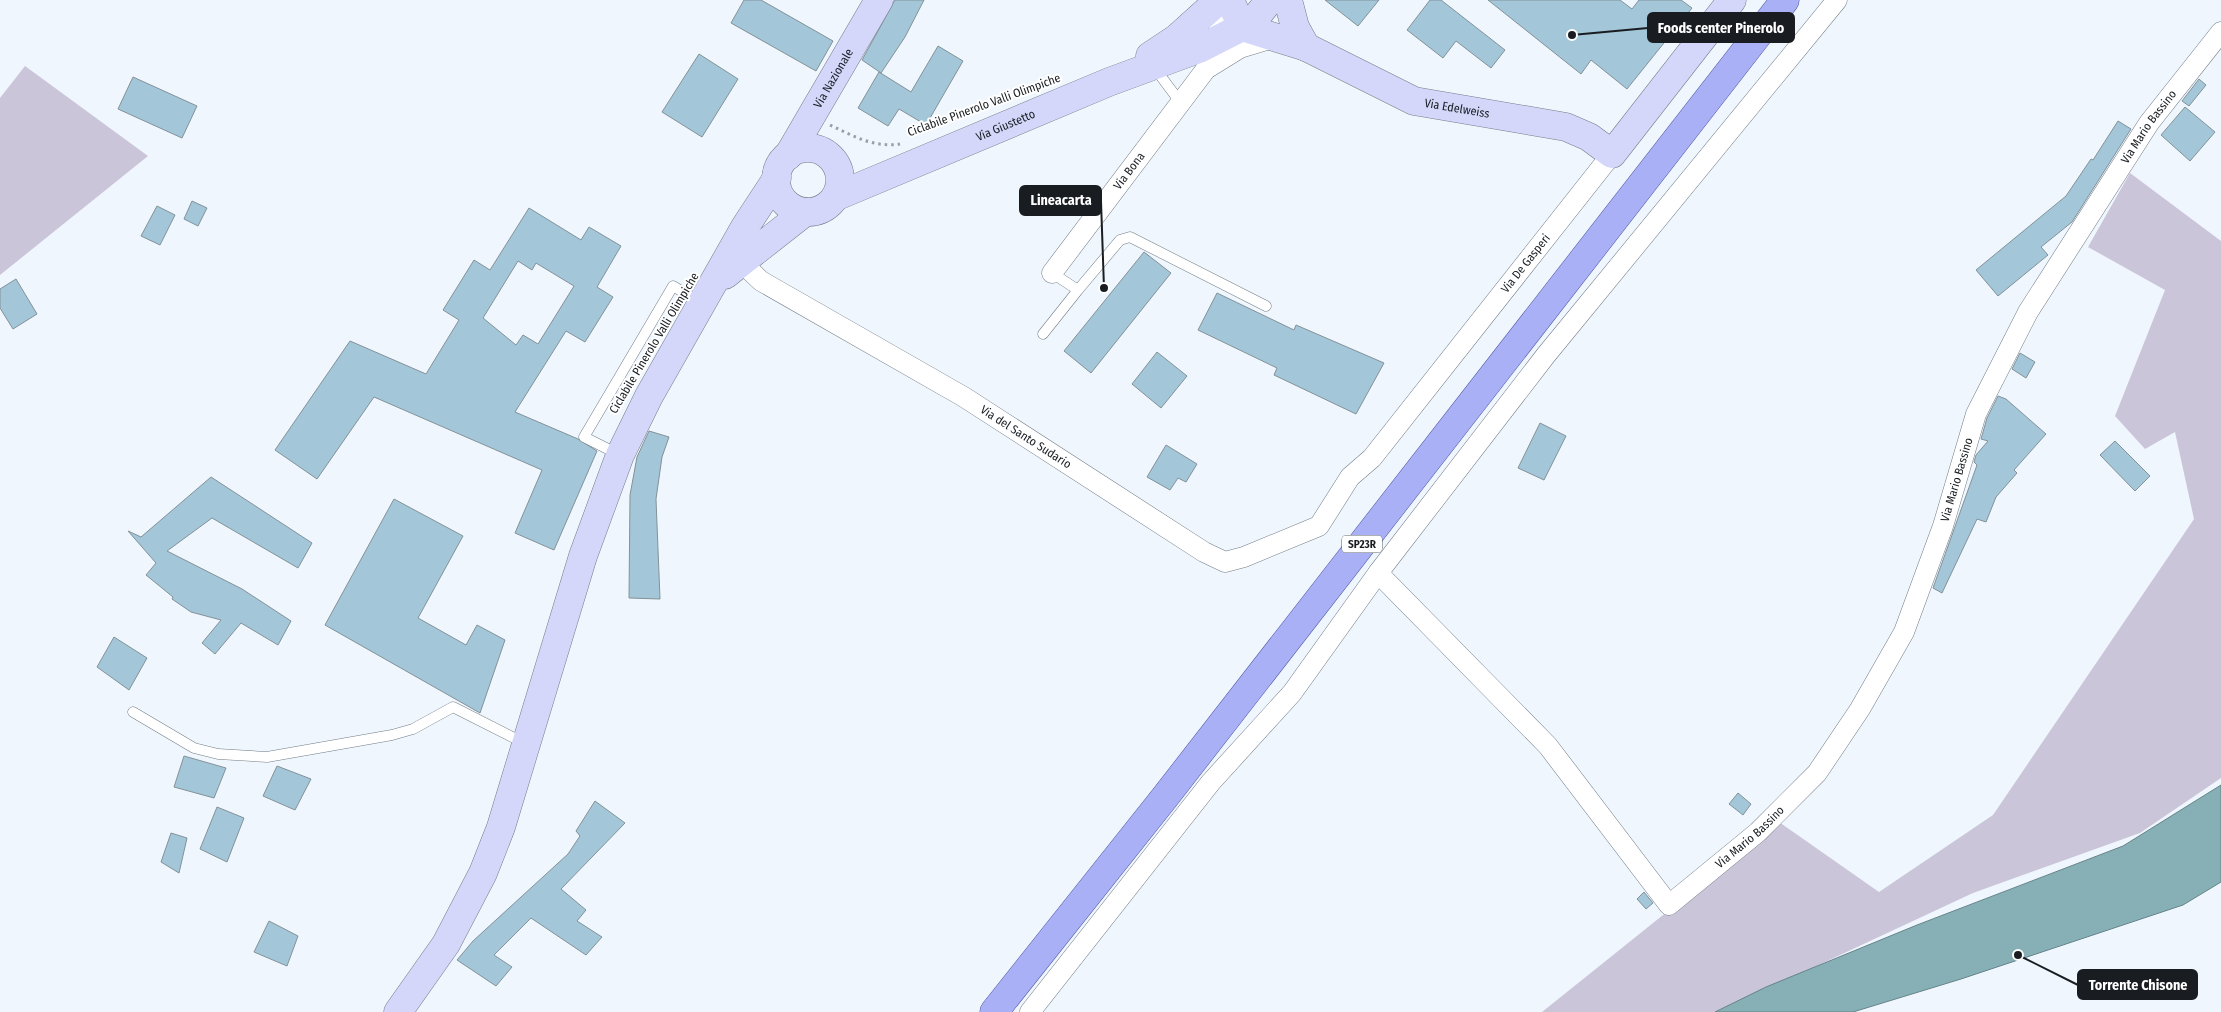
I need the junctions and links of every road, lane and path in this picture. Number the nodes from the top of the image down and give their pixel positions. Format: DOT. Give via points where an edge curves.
graph roads {
  1 [pos="879,0"];
  2 [pos="1219,0"];
  3 [pos="1226,0"];
  4 [pos="1230,0"];
  5 [pos="1270,0"];
  6 [pos="1288,0"];
  7 [pos="1785,0"];
  8 [pos="1805,0"];
  9 [pos="1837,0"];
  10 [pos="1726,2"];
  11 [pos="1242,27"];
  12 [pos="2221,32"];
  13 [pos="1276,37"];
  14 [pos="1216,40"];
  15 [pos="1306,47"];
  16 [pos="1153,66"];
  17 [pos="1206,69"];
  18 [pos="1728,74"];
  19 [pos="1109,82"];
  20 [pos="1180,102"];
  21 [pos="817,111"];
  22 [pos="1612,154"];
  23 [pos="904,155"];
  24 [pos="830,157"];
  25 [pos="782,167"];
  26 [pos="835,197"];
  27 [pos="805,212"];
  28 [pos="741,262"];
  29 [pos="1052,273"];
  30 [pos="1078,290"];
  31 [pos="707,294"];
  32 [pos="1266,306"];
  33 [pos="1043,334"];
  34 [pos="620,455"];
  35 [pos="1319,526"];
  36 [pos="1378,573"];
  37 [pos="133,712"];
  38 [pos="526,744"];
  39 [pos="398,1012"];
  40 [pos="994,1012"];
  41 [pos="1030,1012"];
  1 -- 21 [label="main road, Via Nazionale"];
  2 -- 19 [label="main road, Via Giustetto" via="1177,38"];
  3 -- 14 [label="street"];
  4 -- 11 [label="main road"];
  5 -- 11 [label="main road, Via Giustetto" via="1264,11"];
  6 -- 15 [label="main road" via="1295,27"];
  7 -- 18 [label="main road, SP23R"];
  8 -- 18 [label="main road"];
  9 -- 36 [label="street" via="1546,355"];
  10 -- 22 [label="main road, Via De Gasperi"];
  11 -- 13 [label="main road, Via Edelweiss"];
  11 -- 14 [label="main road, Via Giustetto"];
  12 -- 36 [label="street, Via Mario Bassino" via="2149,123 2028,312 1976,414 1943,526 1904,632 1860,709 1817,773 1758,832 1669,905 1548,746"];
  13 -- 15 [label="main road, Via Edelweiss"];
  13 -- 17 [label="street" via="1240,48"];
  14 -- 16 [label="main road, Via Giustetto"];
  14 -- 17 [label="street"];
  15 -- 22 [label="main road, Via Edelweiss" via="1414,101 1566,127 1589,137"];
  16 -- 19 [label="main road, Via Giustetto"];
  16 -- 20 [label="lane"];
  17 -- 20 [label="street, Via Bona"];
  18 -- 40 [label="main road, SP23R"];
  19 -- 23 [label="main road, Via Giustetto"];
  20 -- 29 [label="street, Via Bona"];
  21 -- 23 [label="path, Ciclabile Pinerolo Valli Olimpiche" via="865,141"];
  21 -- 24 [label="main road" via="816,130"];
  21 -- 25 [label="main road, Via Nazionale"];
  22 -- 35 [label="street, Via De Gasperi" via="1372,458 1350,477"];
  23 -- 24 [label="main road, Via Giustetto"];
  23 -- 26 [label="main road, Via Giustetto"];
  24 -- 25 [label="main road" via="806,148"];
  24 -- 26 [label="main road" via="840,179"];
  25 -- 27 [label="main road" via="781,197"];
  25 -- 31 [label="main road, Via Nazionale"];
  26 -- 27 [label="main road" via="822,209"];
  27 -- 28 [label="main road"];
  28 -- 31 [label="main road"];
  28 -- 35 [label="street, Via del Santo Sudario" via="761,281 964,397 1204,552 1225,562"];
  29 -- 30 [label="lane"];
  30 -- 32 [label="lane" via="1120,240 1130,237"];
  30 -- 33 [label="lane"];
  31 -- 34 [label="main road, Via Nazionale" via="649,396"];
  31 -- 34 [label="lane" via="673,286 584,437"];
  34 -- 38 [label="main road, Via Nazionale" via="583,556"];
  36 -- 41 [label="street" via="1292,693 1211,782"];
  37 -- 38 [label="lane" via="194,748 244,757 267,758 392,735 413,729 453,707"];
  38 -- 39 [label="main road, Via Nazionale" via="501,827 483,873 446,944"];
}
